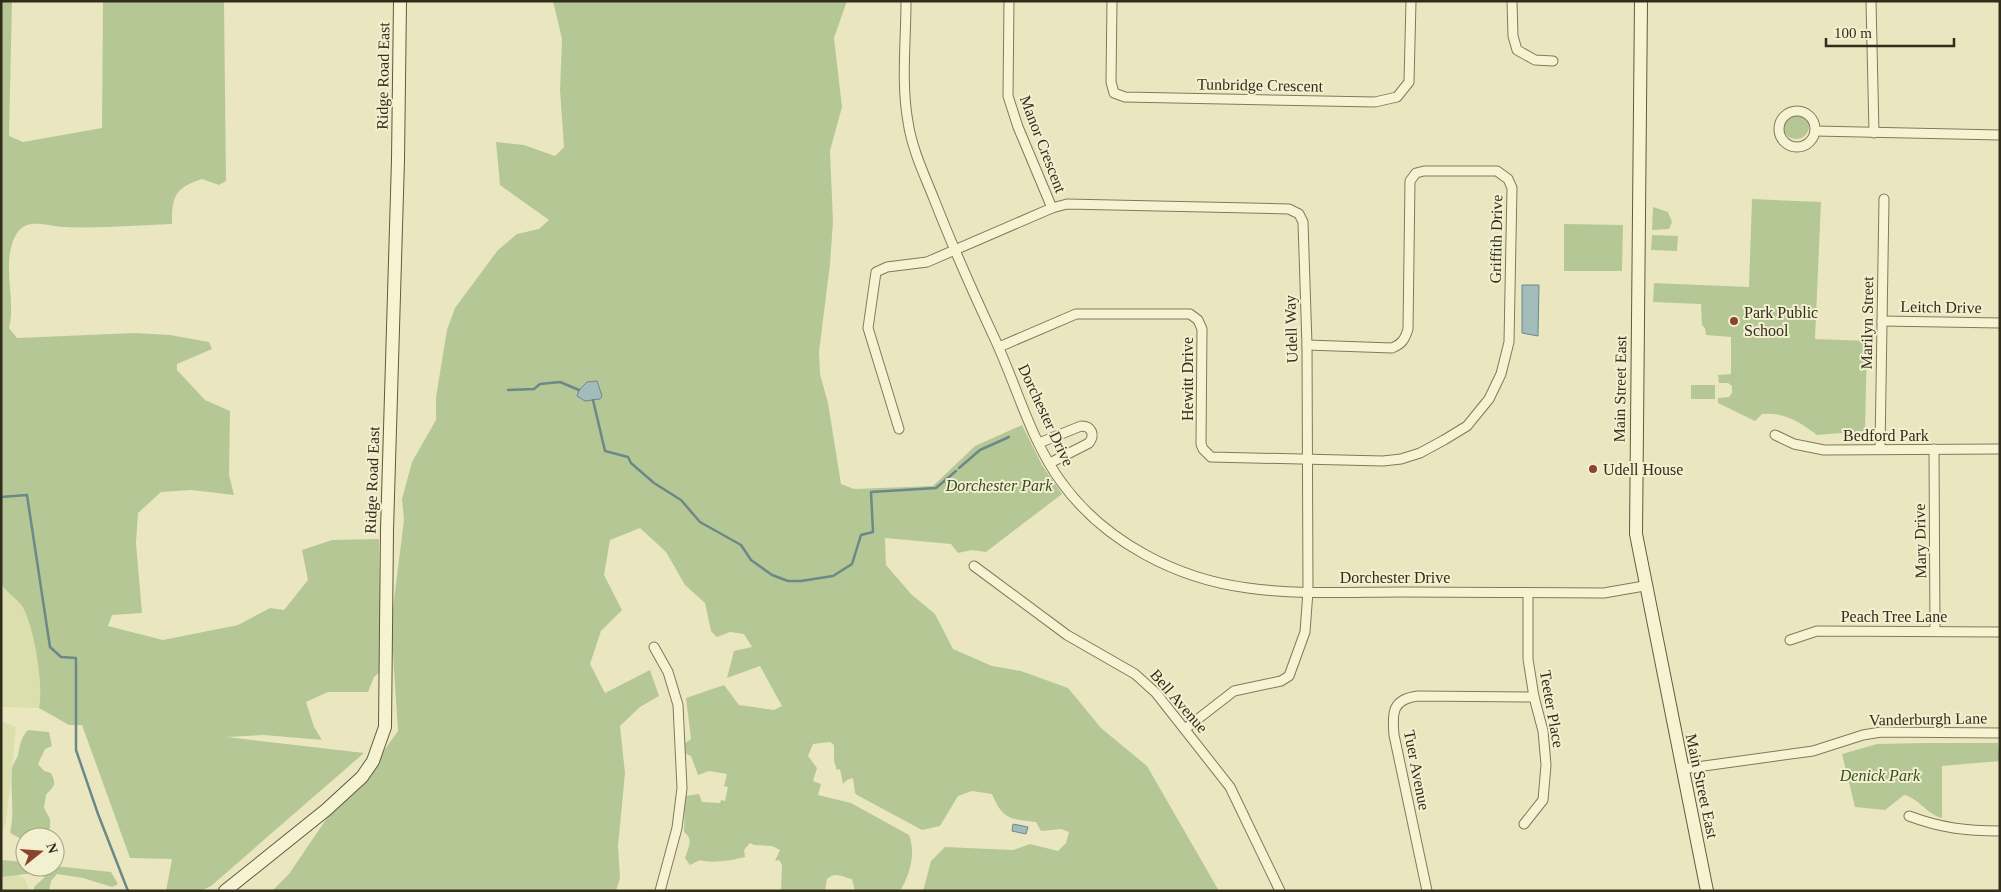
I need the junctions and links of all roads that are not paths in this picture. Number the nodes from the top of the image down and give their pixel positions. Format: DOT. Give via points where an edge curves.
graph roads {
  1 [pos="400,1"];
  2 [pos="906,1"];
  3 [pos="1009,1"];
  4 [pos="1112,1"];
  5 [pos="1410,1"];
  6 [pos="1512,1"];
  7 [pos="1641,1"];
  8 [pos="1871,1"];
  9 [pos="1553,61"];
  10 [pos="1815,131"];
  11 [pos="1874,133"];
  12 [pos="2000,135"];
  13 [pos="1884,198"];
  14 [pos="1052,208"];
  15 [pos="954,251"];
  16 [pos="1882,321"];
  17 [pos="2000,323"];
  18 [pos="1307,345"];
  19 [pos="999,347"];
  20 [pos="899,429"];
  21 [pos="1774,435"];
  22 [pos="1039,443"];
  23 [pos="1880,449"];
  24 [pos="2000,449"];
  25 [pos="1934,450"];
  26 [pos="1308,460"];
  27 [pos="1050,463"];
  28 [pos="974,566"];
  29 [pos="1644,586"];
  30 [pos="1308,591"];
  31 [pos="1528,593"];
  32 [pos="1935,632"];
  33 [pos="2000,632"];
  34 [pos="1790,640"];
  35 [pos="654,647"];
  36 [pos="1534,697"];
  37 [pos="1185,729"];
  38 [pos="2000,733"];
  39 [pos="1682,769"];
  40 [pos="1909,816"];
  41 [pos="1524,824"];
  42 [pos="2000,831"];
  43 [pos="225,891"];
  44 [pos="660,891"];
  45 [pos="1280,891"];
  46 [pos="1427,891"];
  47 [pos="1707,891"];
  1 -- 43 [label="main road, Ridge Road East" via="384,726 373,761 362,777"];
  2 -- 15 [label="street, Dorchester Drive" via="908,122 916,156"];
  3 -- 14 [label="street, Manor Crescent" via="1008,96"];
  4 -- 5 [label="street, Tunbridge Crescent" via="1110,82 1114,93 1125,97 1375,102 1397,97 1409,82"];
  6 -- 9 [label="street" via="1512,36 1517,50 1535,60"];
  7 -- 29 [label="main road, Main Street East" via="1636,534"];
  8 -- 11 [label="street"];
  10 -- 10 [label="street" via="1810,117 1796,110 1787,114 1778,127 1783,141 1792,147 1807,144"];
  10 -- 11 [label="street"];
  11 -- 12 [label="street"];
  13 -- 16 [label="street, Marilyn Street"];
  14 -- 15 [label="street, Udell Way"];
  14 -- 18 [label="street, Udell Way" via="1067,204 1187,205 1288,209 1299,214 1303,222"];
  15 -- 19 [label="street, Dorchester Drive"];
  15 -- 20 [label="street, Udell Way" via="920,264 887,267 876,272 868,328"];
  16 -- 17 [label="street, Leitch Drive"];
  16 -- 23 [label="street, Marilyn Street"];
  18 -- 26 [label="street, Udell Way"];
  18 -- 26 [label="street, Griffith Drive" via="1392,348 1405,338 1408,329 1410,182 1416,173 1497,171 1508,179 1512,188 1509,342 1501,374 1489,398 1467,426 1420,454 1383,461"];
  19 -- 22 [label="street, Dorchester Drive"];
  19 -- 26 [label="street, Hewitt Drive" via="1076,314 1190,314 1202,328 1202,444 1206,454 1216,459"];
  21 -- 23 [label="street, Bedford Park" via="1794,444 1824,450"];
  22 -- 27 [label="street, Dorchester Drive"];
  22 -- 27 [label="street" via="1081,426 1092,432 1089,443"];
  23 -- 25 [label="street, Bedford Park"];
  24 -- 25 [label="street, Bedford Park"];
  25 -- 32 [label="street, Mary Drive"];
  26 -- 30 [label="street, Udell Way"];
  27 -- 30 [label="street, Dorchester Drive" via="1061,483 1089,513 1146,555 1201,578 1248,588"];
  28 -- 37 [label="street, Bell Avenue" via="1067,635 1135,674 1156,693"];
  29 -- 31 [label="street, Dorchester Drive" via="1604,593"];
  29 -- 39 [label="main road, Main Street East"];
  30 -- 31 [label="street, Dorchester Drive"];
  30 -- 37 [label="street, Udell Way" via="1305,632 1289,676 1281,681 1234,691"];
  31 -- 36 [label="street, Teeter Place" via="1528,658"];
  32 -- 33 [label="street, Peach Tree Lane"];
  32 -- 34 [label="street, Peach Tree Lane" via="1817,631"];
  35 -- 44 [label="street" via="668,672 678,705 682,788 677,828"];
  36 -- 41 [label="street, Teeter Place" via="1543,731 1546,765 1543,800"];
  36 -- 46 [label="street, Tuer Avenue" via="1418,696 1406,697 1396,706 1394,735"];
  37 -- 45 [label="street, Bell Avenue" via="1238,800"];
  38 -- 39 [label="street, Vanderburgh Lane" via="1880,732 1813,751"];
  39 -- 47 [label="main road, Main Street East"];
  40 -- 42 [label="street" via="1961,831"];
}
